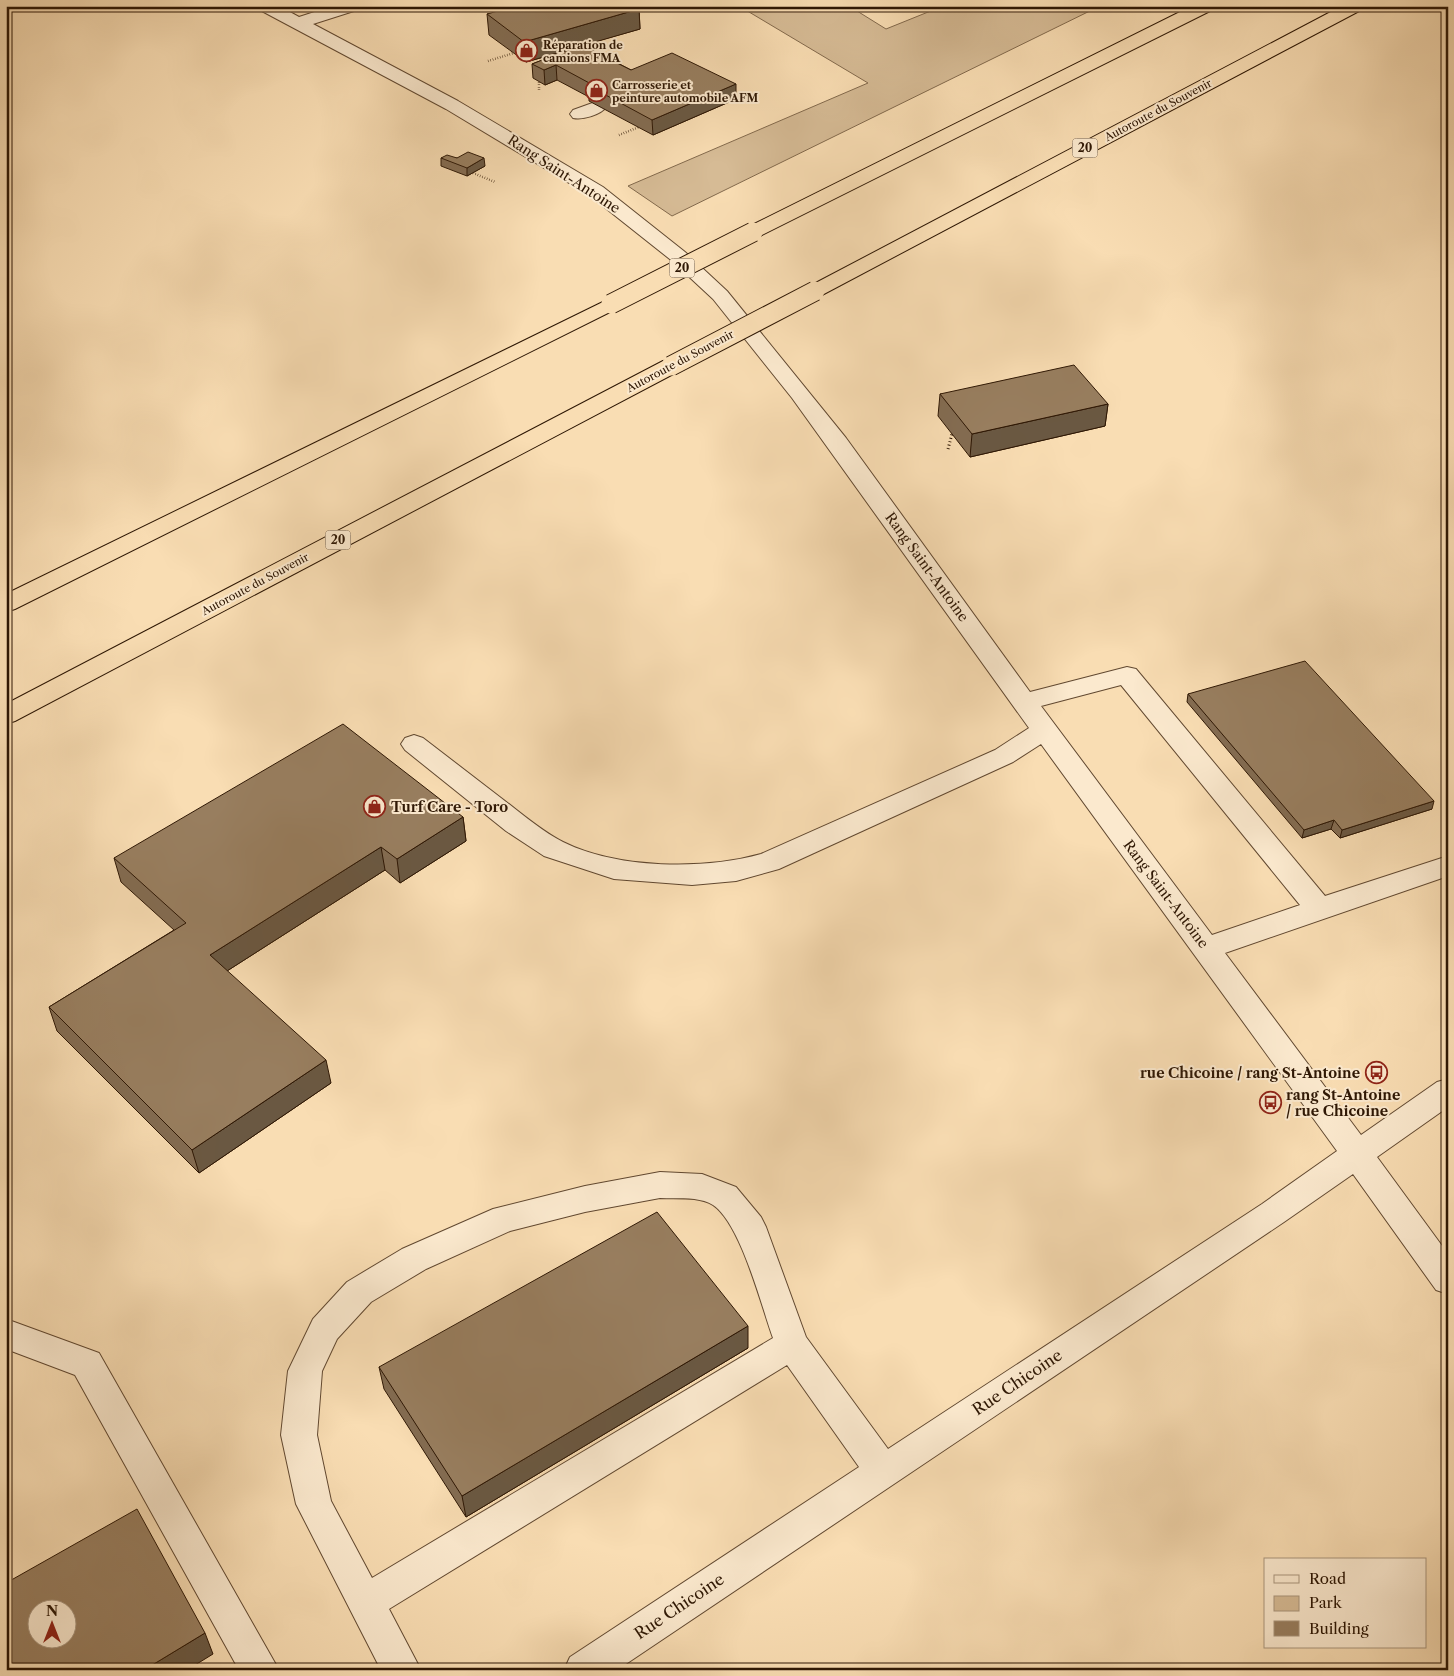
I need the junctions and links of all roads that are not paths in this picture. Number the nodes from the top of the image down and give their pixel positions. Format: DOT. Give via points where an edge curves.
graph roads {
  1 [pos="266,6"];
  2 [pos="351,6"];
  3 [pos="1206,6"];
  4 [pos="1355,6"];
  5 [pos="298,23"];
  6 [pos="598,106"];
  7 [pos="579,114"];
  8 [pos="6,604"];
  9 [pos="1025,702"];
  10 [pos="6,716"];
  11 [pos="1044,730"];
  12 [pos="414,744"];
  13 [pos="1448,866"];
  14 [pos="1319,909"];
  15 [pos="1206,948"];
  16 [pos="1448,1091"];
  17 [pos="1355,1154"];
  18 [pos="1448,1280"];
  19 [pos="6,1334"];
  20 [pos="792,1344"];
  21 [pos="883,1471"];
  22 [pos="365,1603"];
  23 [pos="260,1670"];
  24 [pos="402,1670"];
  25 [pos="583,1670"];
  1 -- 5 [label="street, Rang Saint-Antoine"];
  2 -- 5 [label="street"];
  3 -- 8 [label="highway, 20, bridge"];
  4 -- 10 [label="highway, Autoroute du Souvenir / 20, bridge"];
  5 -- 9 [label="street, Rang Saint-Antoine" via="474,117 596,191 699,274 738,316 800,393"];
  6 -- 7 [label="street"];
  9 -- 11 [label="street, Rang Saint-Antoine"];
  9 -- 14 [label="street" via="1127,675"];
  11 -- 12 [label="street" via="1004,756 769,862 736,871 692,874 614,869 554,849 516,824"];
  11 -- 15 [label="street, Rang Saint-Antoine"];
  13 -- 14 [label="street"];
  14 -- 15 [label="street"];
  15 -- 17 [label="street, Rang Saint-Antoine"];
  16 -- 17 [label="street, Rue Chicoine"];
  17 -- 18 [label="street, Rang Saint-Antoine"];
  17 -- 21 [label="street, Rue Chicoine" via="1273,1213"];
  19 -- 23 [label="street" via="87,1364"];
  20 -- 21 [label="street"];
  20 -- 22 [label="street"];
  20 -- 22 [label="street" via="750,1228 725,1196 702,1187 660,1186 585,1198 504,1219 414,1259 359,1292 325,1329 305,1371 299,1435 314,1504"];
  21 -- 25 [label="street, Rue Chicoine"];
  22 -- 24 [label="street"];
}
